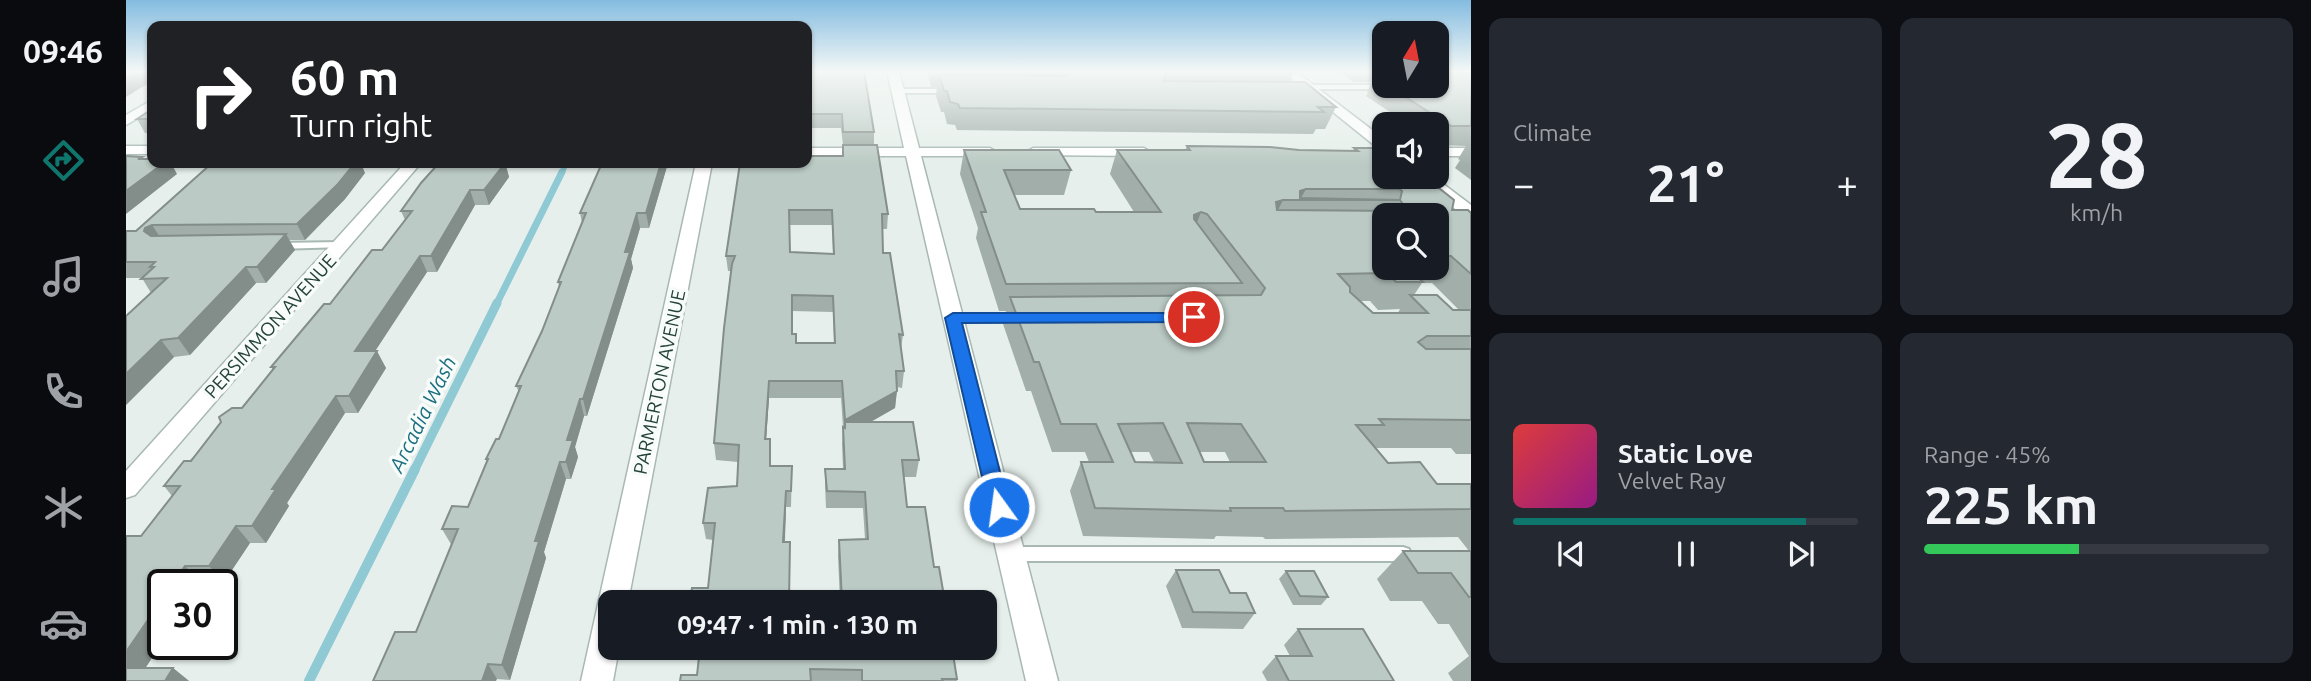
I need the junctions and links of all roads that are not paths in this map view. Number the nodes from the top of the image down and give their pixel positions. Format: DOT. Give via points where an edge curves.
graph roads {
  1 [pos="901,103"];
  2 [pos="1326,103"];
  3 [pos="147,107"];
  4 [pos="126,121"];
  5 [pos="1372,137"];
  6 [pos="126,150"];
  7 [pos="147,150"];
  8 [pos="812,152"];
  9 [pos="1166,152"];
  10 [pos="1362,152"];
  11 [pos="1372,152"];
  12 [pos="1449,152"];
  13 [pos="1471,152"];
  14 [pos="912,153"];
  15 [pos="409,168"];
  16 [pos="703,168"];
  17 [pos="1437,189"];
  18 [pos="1467,217"];
  19 [pos="342,245"];
  20 [pos="265,246"];
  21 [pos="953,318"];
  22 [pos="1033,318"];
  23 [pos="126,488"];
  24 [pos="1011,554"];
  25 [pos="1403,554"];
  26 [pos="615,590"];
  27 [pos="601,660"];
  28 [pos="597,681"];
  29 [pos="1042,681"];
  1 -- 14 [label="street"];
  2 -- 5 [label="street"];
  3 -- 4 [label="street"];
  6 -- 7 [label="street"];
  8 -- 14 [label="street"];
  9 -- 14 [label="street"];
  10 -- 11 [label="street"];
  12 -- 13 [label="street"];
  14 -- 21 [label="street"];
  15 -- 19 [label="street, PERSIMMON AVENUE"];
  16 -- 26 [label="street, PARMERTON AVENUE"];
  17 -- 18 [label="street"];
  19 -- 20 [label="lane"];
  19 -- 23 [label="street, PERSIMMON AVENUE"];
  21 -- 22 [label="lane"];
  21 -- 24 [label="street"];
  24 -- 25 [label="lane"];
  24 -- 29 [label="street"];
  27 -- 28 [label="street"];
}
